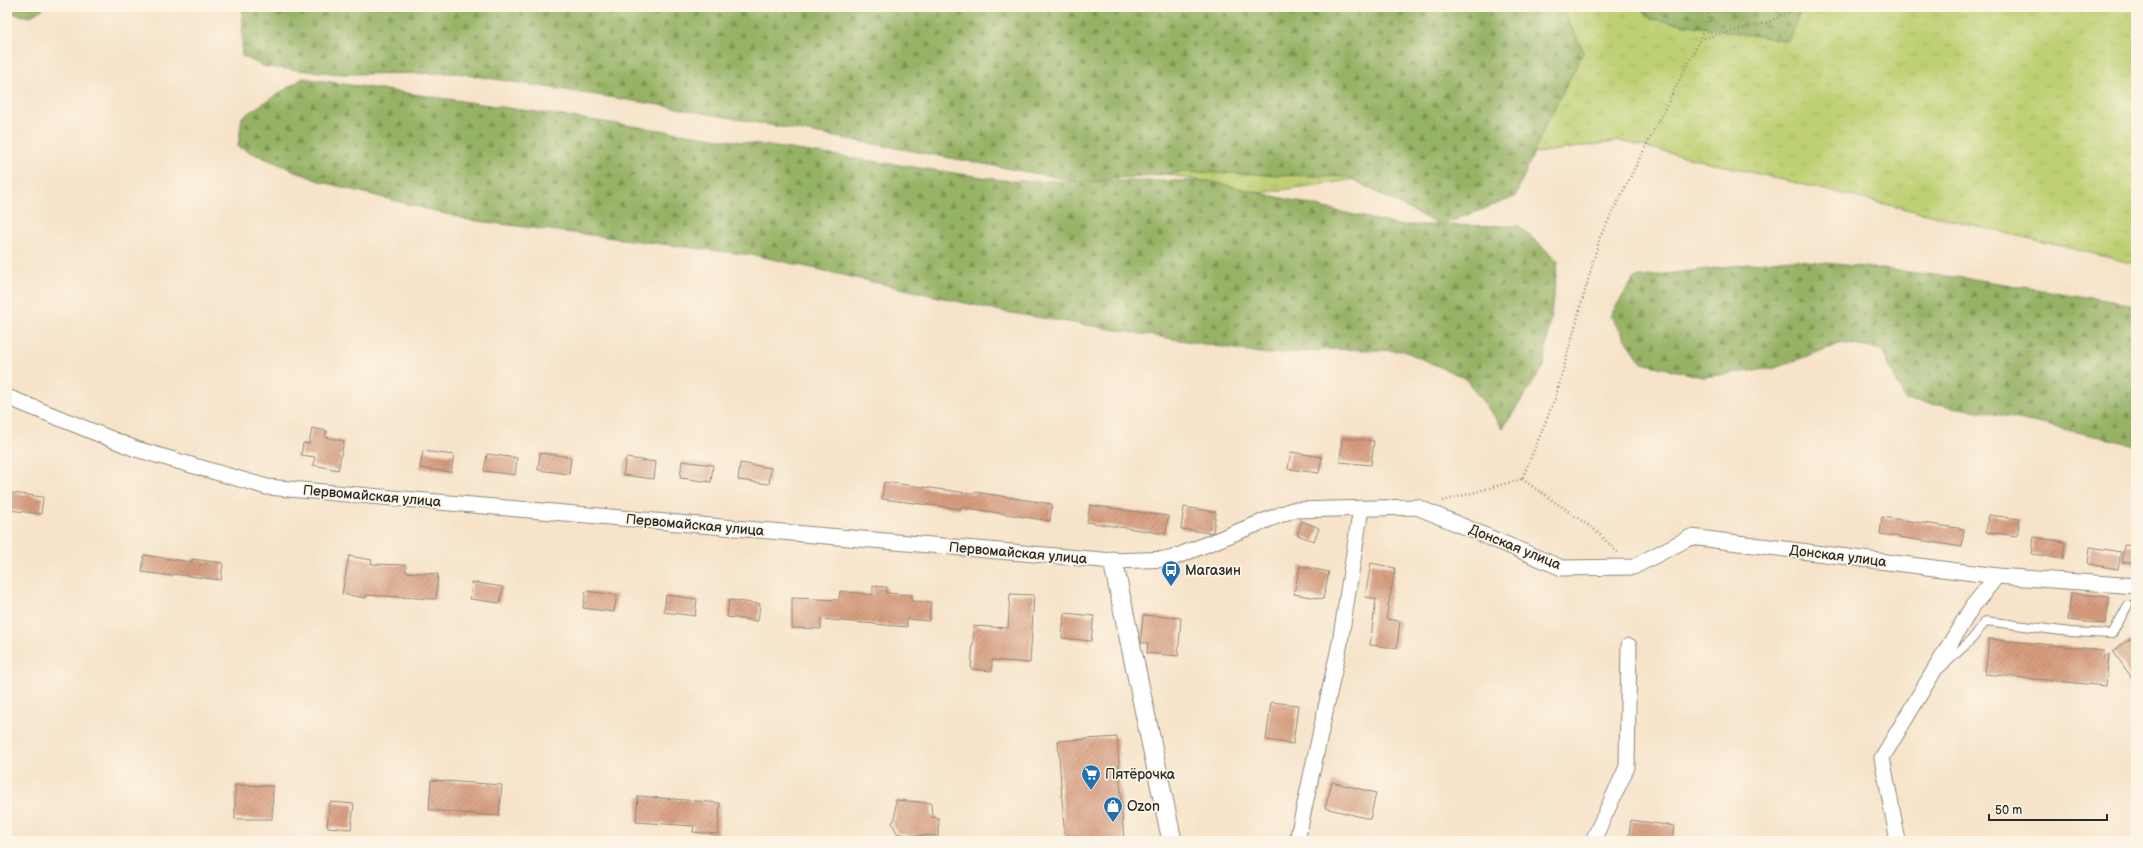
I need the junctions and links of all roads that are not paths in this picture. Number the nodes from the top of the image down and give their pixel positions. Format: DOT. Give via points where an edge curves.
graph roads {
  1 [pos="7,397"];
  2 [pos="1361,508"];
  3 [pos="1113,562"];
  4 [pos="1997,576"];
  5 [pos="2136,586"];
  6 [pos="2128,605"];
  7 [pos="1629,646"];
  8 [pos="1928,681"];
  9 [pos="1172,841"];
  10 [pos="1297,841"];
  11 [pos="1595,841"];
  12 [pos="1898,841"];
  1 -- 3 [label="street, Первомайская улица" via="136,449 267,487"];
  2 -- 3 [label="street, Донская улица" via="1292,510 1170,559"];
  2 -- 4 [label="street, Донская улица" via="1417,508 1562,568 1633,567 1692,537"];
  2 -- 10 [label="street" via="1340,642"];
  3 -- 9 [label="street"];
  4 -- 5 [label="street, Донская улица"];
  4 -- 8 [label="street" via="1972,607"];
  6 -- 8 [label="lane" via="2112,634 2070,632 1986,620 1972,639"];
  7 -- 11 [label="street" via="1627,767"];
  8 -- 12 [label="street" via="1882,758"];
}
